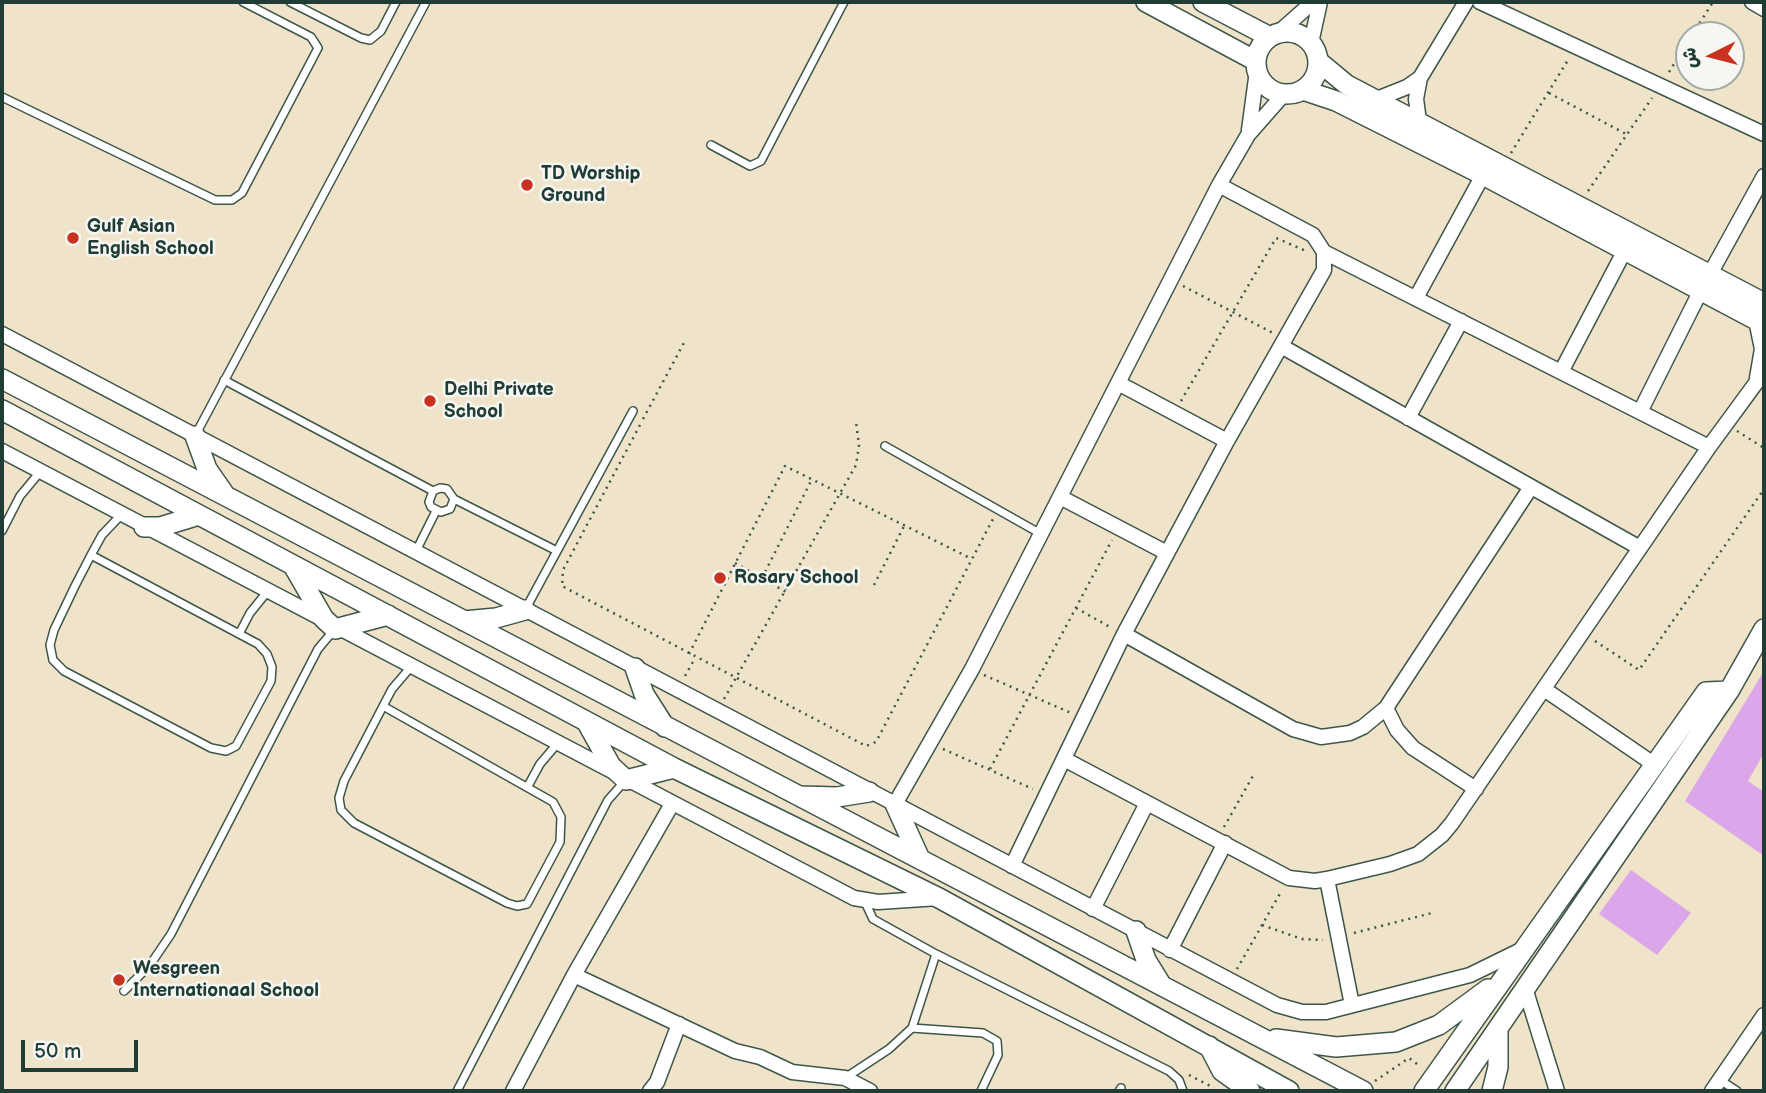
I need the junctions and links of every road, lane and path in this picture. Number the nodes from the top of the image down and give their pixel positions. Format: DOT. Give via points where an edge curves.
graph roads {
  1 [pos="243,2"];
  2 [pos="290,2"];
  3 [pos="397,2"];
  4 [pos="426,2"];
  5 [pos="844,2"];
  6 [pos="1146,2"];
  7 [pos="1203,2"];
  8 [pos="1313,2"];
  9 [pos="1321,2"];
  10 [pos="1466,2"];
  11 [pos="1480,2"];
  12 [pos="1713,2"];
  13 [pos="1752,2"];
  14 [pos="1764,9"];
  15 [pos="1701,21"];
  16 [pos="1274,35"];
  17 [pos="1576,46"];
  18 [pos="1315,52"];
  19 [pos="1675,62"];
  20 [pos="1257,66"];
  21 [pos="1420,78"];
  22 [pos="1661,85"];
  23 [pos="1294,92"];
  24 [pos="1549,93"];
  25 [pos="2,97"];
  26 [pos="1377,99"];
  27 [pos="1419,121"];
  28 [pos="1626,134"];
  29 [pos="1764,134"];
  30 [pos="1248,135"];
  31 [pos="710,145"];
  32 [pos="1504,164"];
  33 [pos="1483,175"];
  34 [pos="1764,176"];
  35 [pos="1219,185"];
  36 [pos="1578,205"];
  37 [pos="1625,250"];
  38 [pos="1325,256"];
  39 [pos="1170,280"];
  40 [pos="1706,282"];
  41 [pos="1416,299"];
  42 [pos="1233,313"];
  43 [pos="1761,316"];
  44 [pos="1461,321"];
  45 [pos="2,334"];
  46 [pos="686,339"];
  47 [pos="1283,342"];
  48 [pos="1561,372"];
  49 [pos="1760,375"];
  50 [pos="2,379"];
  51 [pos="224,380"];
  52 [pos="1118,383"];
  53 [pos="2,410"];
  54 [pos="633,411"];
  55 [pos="1640,412"];
  56 [pos="1174,413"];
  57 [pos="1408,418"];
  58 [pos="856,422"];
  59 [pos="1725,424"];
  60 [pos="195,436"];
  61 [pos="1227,441"];
  62 [pos="884,446"];
  63 [pos="1709,447"];
  64 [pos="1764,448"];
  65 [pos="2,451"];
  66 [pos="40,472"];
  67 [pos="812,479"];
  68 [pos="1531,487"];
  69 [pos="1764,489"];
  70 [pos="433,491"];
  71 [pos="841,494"];
  72 [pos="1060,496"];
  73 [pos="227,498"];
  74 [pos="454,499"];
  75 [pos="998,510"];
  76 [pos="436,511"];
  77 [pos="121,515"];
  78 [pos="199,515"];
  79 [pos="905,525"];
  80 [pos="144,527"];
  81 [pos="1119,528"];
  82 [pos="2,531"];
  83 [pos="1041,534"];
  84 [pos="1640,548"];
  85 [pos="557,551"];
  86 [pos="415,552"];
  87 [pos="1167,553"];
  88 [pos="91,555"];
  89 [pos="972,559"];
  90 [pos="292,563"];
  91 [pos="735,563"];
  92 [pos="762,578"];
  93 [pos="874,586"];
  94 [pos="786,592"];
  95 [pos="267,593"];
  96 [pos="1076,608"];
  97 [pos="524,610"];
  98 [pos="388,615"];
  99 [pos="464,621"];
  100 [pos="335,629"];
  101 [pos="1764,629"];
  102 [pos="1582,633"];
  103 [pos="239,634"];
  104 [pos="1125,634"];
  105 [pos="689,654"];
  106 [pos="695,657"];
  107 [pos="410,668"];
  108 [pos="635,668"];
  109 [pos="972,669"];
  110 [pos="736,678"];
  111 [pos="1544,689"];
  112 [pos="677,690"];
  113 [pos="1728,691"];
  114 [pos="1030,694"];
  115 [pos="383,706"];
  116 [pos="1386,708"];
  117 [pos="717,712"];
  118 [pos="1083,718"];
  119 [pos="585,719"];
  120 [pos="666,728"];
  121 [pos="928,742"];
  122 [pos="557,744"];
  123 [pos="1064,760"];
  124 [pos="1655,765"];
  125 [pos="674,768"];
  126 [pos="990,769"];
  127 [pos="1254,774"];
  128 [pos="626,780"];
  129 [pos="528,786"];
  130 [pos="1476,789"];
  131 [pos="869,792"];
  132 [pos="1046,795"];
  133 [pos="795,796"];
  134 [pos="1147,803"];
  135 [pos="672,804"];
  136 [pos="895,804"];
  137 [pos="1221,841"];
  138 [pos="920,860"];
  139 [pos="1012,866"];
  140 [pos="1289,878"];
  141 [pos="1327,879"];
  142 [pos="939,898"];
  143 [pos="865,902"];
  144 [pos="1093,909"];
  145 [pos="1136,931"];
  146 [pos="1527,946"];
  147 [pos="1170,950"];
  148 [pos="936,954"];
  149 [pos="1508,972"];
  150 [pos="574,975"];
  151 [pos="1230,981"];
  152 [pos="1162,987"];
  153 [pos="1525,988"];
  154 [pos="124,991"];
  155 [pos="1352,1005"];
  156 [pos="1763,1018"];
  157 [pos="679,1024"];
  158 [pos="912,1028"];
  159 [pos="1498,1028"];
  160 [pos="1260,1037"];
  161 [pos="1209,1046"];
  162 [pos="845,1078"];
  163 [pos="1429,1083"];
  164 [pos="1716,1086"];
  165 [pos="983,1089"];
  166 [pos="457,1091"];
  167 [pos="513,1091"];
  168 [pos="650,1091"];
  169 [pos="870,1091"];
  170 [pos="992,1091"];
  171 [pos="1183,1091"];
  172 [pos="1250,1091"];
  173 [pos="1289,1091"];
  174 [pos="1362,1091"];
  175 [pos="1455,1091"];
  176 [pos="1492,1091"];
  177 [pos="1557,1091"];
  178 [pos="1737,1091"];
  1 -- 25 [label="lane" via="311,37 318,48 242,193 232,200 215,200"];
  2 -- 3 [label="lane" via="370,40 381,31"];
  4 -- 51 [label="lane"];
  5 -- 31 [label="lane" via="761,162 750,166"];
  6 -- 20 [label="main road"];
  7 -- 16 [label="main road"];
  8 -- 16 [label="street"];
  9 -- 18 [label="street"];
  10 -- 21 [label="street"];
  11 -- 17 [label="street"];
  12 -- 15 [label="path"];
  13 -- 14 [label="street"];
  16 -- 18 [label="main road" via="1302,35"];
  16 -- 20 [label="main road" via="1258,52"];
  17 -- 22 [label="street"];
  17 -- 24 [label="path"];
  18 -- 23 [label="main road" via="1312,83"];
  18 -- 26 [label="main road" via="1337,78"];
  19 -- 22 [label="path"];
  20 -- 23 [label="main road" via="1267,87"];
  20 -- 30 [label="street"];
  21 -- 26 [label="street"];
  21 -- 27 [label="street" via="1416,99"];
  22 -- 28 [label="path"];
  22 -- 29 [label="street"];
  23 -- 30 [label="street"];
  23 -- 33 [label="main road" via="1336,101"];
  24 -- 28 [label="path"];
  24 -- 32 [label="path"];
  26 -- 27 [label="main road"];
  27 -- 32 [label="main road"];
  28 -- 36 [label="path"];
  30 -- 35 [label="street"];
  32 -- 36 [label="main road"];
  33 -- 37 [label="main road"];
  33 -- 41 [label="street"];
  34 -- 40 [label="street"];
  35 -- 38 [label="street" via="1305,229 1320,243"];
  35 -- 39 [label="street"];
  36 -- 40 [label="main road"];
  37 -- 40 [label="main road"];
  37 -- 48 [label="street"];
  38 -- 41 [label="street"];
  38 -- 42 [label="path" via="1276,238"];
  38 -- 47 [label="street" via="1320,281"];
  39 -- 42 [label="path"];
  39 -- 52 [label="street"];
  40 -- 43 [label="main road"];
  40 -- 55 [label="street"];
  41 -- 44 [label="street"];
  42 -- 47 [label="path"];
  42 -- 56 [label="path"];
  43 -- 49 [label="street"];
  44 -- 48 [label="street"];
  44 -- 57 [label="street"];
  45 -- 60 [label="street"];
  46 -- 105 [label="path" via="561,580 566,590"];
  47 -- 57 [label="street"];
  47 -- 61 [label="street"];
  48 -- 55 [label="street"];
  49 -- 59 [label="street"];
  50 -- 73 [label="main road"];
  51 -- 60 [label="lane"];
  51 -- 70 [label="lane"];
  52 -- 56 [label="street"];
  52 -- 72 [label="street"];
  53 -- 78 [label="main road"];
  54 -- 85 [label="lane"];
  55 -- 63 [label="street"];
  56 -- 61 [label="street"];
  57 -- 68 [label="street"];
  58 -- 71 [label="path" via="858,455"];
  59 -- 63 [label="street"];
  59 -- 64 [label="path"];
  60 -- 73 [label="main road" via="207,469"];
  60 -- 86 [label="street"];
  61 -- 87 [label="street"];
  62 -- 75 [label="lane"];
  63 -- 84 [label="street"];
  65 -- 66 [label="street"];
  66 -- 77 [label="street"];
  66 -- 82 [label="lane" via="20,496"];
  67 -- 71 [label="path"];
  67 -- 91 [label="path" via="785,466"];
  67 -- 92 [label="path"];
  68 -- 84 [label="street"];
  68 -- 116 [label="street"];
  69 -- 102 [label="path" via="1639,670"];
  70 -- 74 [label="lane" via="447,489"];
  70 -- 76 [label="lane" via="429,502"];
  71 -- 79 [label="path"];
  71 -- 94 [label="path"];
  72 -- 81 [label="street"];
  72 -- 83 [label="street"];
  73 -- 99 [label="main road"];
  74 -- 76 [label="lane" via="446,512"];
  74 -- 85 [label="lane"];
  75 -- 83 [label="lane"];
  75 -- 89 [label="path"];
  76 -- 86 [label="lane"];
  77 -- 80 [label="street"];
  77 -- 88 [label="lane"];
  78 -- 80 [label="main road"];
  78 -- 90 [label="main road"];
  79 -- 89 [label="path"];
  79 -- 93 [label="path"];
  80 -- 95 [label="street"];
  81 -- 87 [label="street"];
  81 -- 96 [label="path"];
  83 -- 109 [label="street"];
  84 -- 102 [label="street"];
  85 -- 97 [label="lane"];
  86 -- 97 [label="street"];
  87 -- 104 [label="street"];
  88 -- 103 [label="lane"];
  88 -- 103 [label="lane" via="51,637 54,660 64,671 215,750 226,751 239,742 271,681 267,654"];
  89 -- 110 [label="path" via="874,745 863,745"];
  90 -- 98 [label="main road"];
  90 -- 100 [label="main road" via="324,619"];
  91 -- 92 [label="path"];
  91 -- 105 [label="path"];
  92 -- 94 [label="path"];
  94 -- 110 [label="path"];
  95 -- 100 [label="street"];
  95 -- 103 [label="lane"];
  96 -- 104 [label="path"];
  96 -- 114 [label="path"];
  97 -- 99 [label="main road"];
  97 -- 108 [label="street"];
  98 -- 100 [label="main road"];
  98 -- 119 [label="main road"];
  99 -- 120 [label="main road"];
  100 -- 107 [label="street"];
  100 -- 154 [label="lane" via="318,649 171,934 150,965"];
  101 -- 113 [label="main road"];
  102 -- 111 [label="street"];
  104 -- 116 [label="street" via="1307,734 1350,733"];
  104 -- 118 [label="street"];
  105 -- 106 [label="path"];
  106 -- 110 [label="path"];
  106 -- 112 [label="path"];
  107 -- 115 [label="lane"];
  107 -- 122 [label="street"];
  108 -- 112 [label="street"];
  108 -- 120 [label="main road" via="644,694"];
  109 -- 114 [label="path"];
  109 -- 121 [label="street"];
  110 -- 117 [label="path"];
  111 -- 124 [label="street"];
  111 -- 130 [label="street"];
  112 -- 117 [label="street"];
  113 -- 124 [label="main road" via="1706,692"];
  113 -- 153 [label="main road"];
  114 -- 118 [label="path"];
  114 -- 126 [label="path"];
  115 -- 129 [label="lane"];
  115 -- 129 [label="lane" via="340,791 344,815 512,906 531,900 562,834 558,809 547,796"];
  116 -- 130 [label="street" via="1413,748"];
  117 -- 131 [label="street"];
  118 -- 123 [label="street"];
  119 -- 125 [label="main road"];
  119 -- 128 [label="main road" via="611,766"];
  120 -- 133 [label="main road"];
  121 -- 126 [label="path"];
  121 -- 136 [label="street"];
  122 -- 128 [label="street"];
  122 -- 129 [label="lane"];
  123 -- 132 [label="street"];
  123 -- 134 [label="street"];
  124 -- 146 [label="main road"];
  125 -- 128 [label="main road"];
  125 -- 142 [label="main road"];
  126 -- 132 [label="path"];
  127 -- 137 [label="path"];
  128 -- 135 [label="street"];
  128 -- 166 [label="lane" via="608,800"];
  130 -- 141 [label="street" via="1442,835 1418,854"];
  131 -- 133 [label="main road"];
  131 -- 136 [label="street"];
  132 -- 139 [label="street"];
  133 -- 138 [label="main road"];
  134 -- 137 [label="street"];
  134 -- 144 [label="street"];
  135 -- 143 [label="street"];
  135 -- 150 [label="street"];
  136 -- 138 [label="main road"];
  136 -- 139 [label="street"];
  137 -- 140 [label="street"];
  137 -- 147 [label="street"];
  138 -- 152 [label="main road"];
  139 -- 144 [label="street"];
  140 -- 141 [label="street"];
  140 -- 151 [label="path"];
  141 -- 155 [label="street"];
  142 -- 143 [label="street"];
  142 -- 161 [label="main road"];
  143 -- 148 [label="lane" via="873,919"];
  144 -- 145 [label="street"];
  145 -- 147 [label="street"];
  145 -- 152 [label="main road"];
  146 -- 149 [label="main road"];
  146 -- 155 [label="street" via="1483,971"];
  147 -- 151 [label="street"];
  148 -- 158 [label="lane"];
  148 -- 171 [label="lane" via="1169,1071"];
  149 -- 160 [label="main road" via="1458,1013 1396,1042 1336,1048"];
  149 -- 163 [label="main road"];
  150 -- 157 [label="street"];
  150 -- 167 [label="street"];
  151 -- 155 [label="street" via="1289,1010 1315,1013"];
  152 -- 160 [label="main road"];
  153 -- 159 [label="main road"];
  153 -- 177 [label="street"];
  156 -- 164 [label="street"];
  157 -- 162 [label="street" via="792,1072"];
  157 -- 168 [label="street"];
  158 -- 162 [label="lane"];
  158 -- 165 [label="lane" via="984,1033 997,1041 998,1055"];
  159 -- 175 [label="main road"];
  159 -- 176 [label="main road" via="1498,1068"];
  160 -- 174 [label="main road"];
  161 -- 172 [label="main road" via="1222,1071"];
  161 -- 173 [label="main road"];
  162 -- 169 [label="street"];
  163 -- 174 [label="path" via="1409,1058"];
  164 -- 178 [label="lane"];
  165 -- 170 [label="lane"];
}
